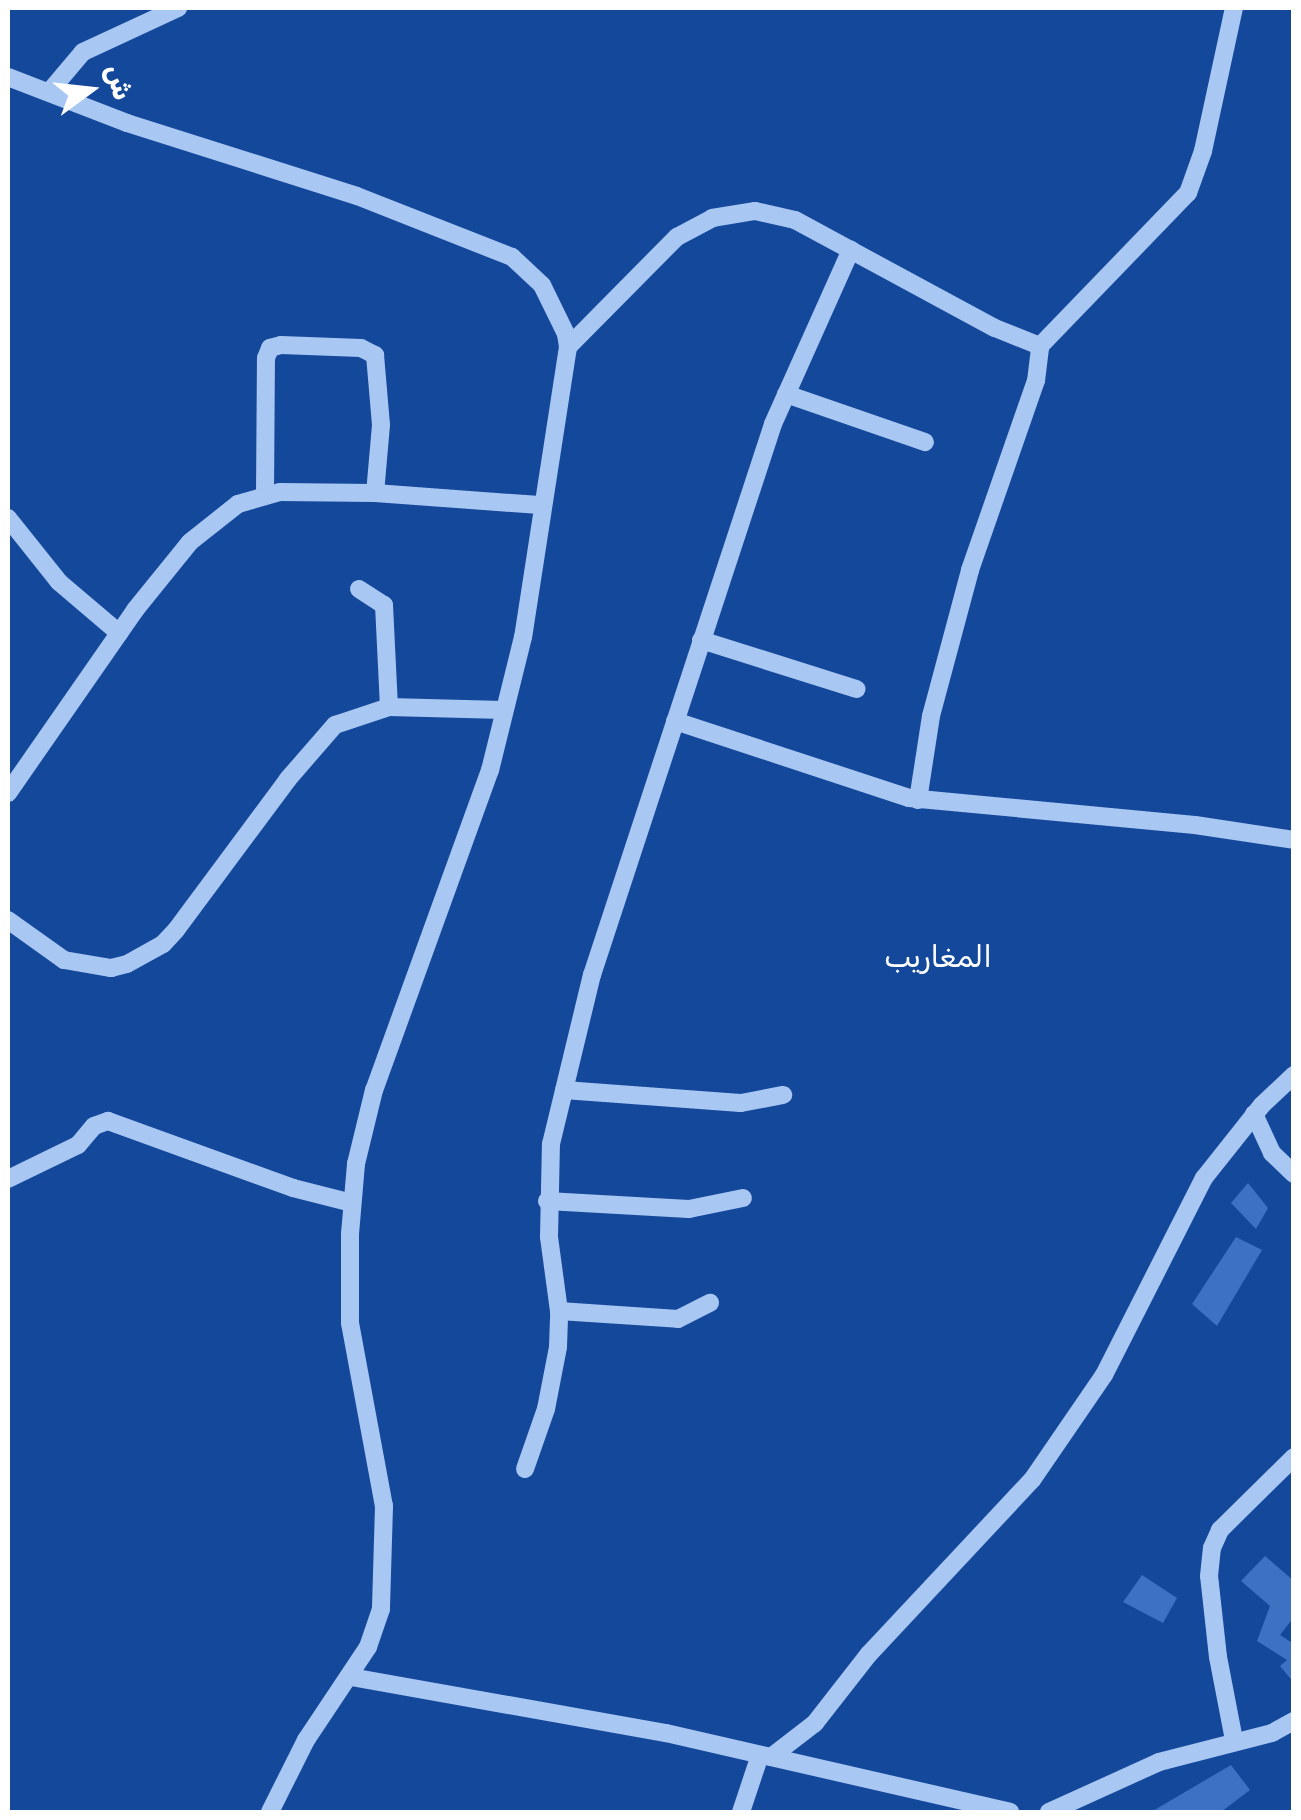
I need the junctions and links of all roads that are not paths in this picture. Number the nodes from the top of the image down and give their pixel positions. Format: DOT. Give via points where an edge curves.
graph roads {
  1 [pos="178,8"];
  2 [pos="1234,8"];
  3 [pos="145,14"];
  4 [pos="8,76"];
  5 [pos="50,91"];
  6 [pos="852,250"];
  7 [pos="1040,346"];
  8 [pos="568,347"];
  9 [pos="786,394"];
  10 [pos="925,442"];
  11 [pos="266,494"];
  12 [pos="375,494"];
  13 [pos="540,505"];
  14 [pos="8,518"];
  15 [pos="359,589"];
  16 [pos="118,634"];
  17 [pos="702,640"];
  18 [pos="856,688"];
  19 [pos="388,707"];
  20 [pos="504,710"];
  21 [pos="675,721"];
  22 [pos="8,793"];
  23 [pos="918,800"];
  24 [pos="1294,840"];
  25 [pos="8,920"];
  26 [pos="1294,1074"];
  27 [pos="564,1090"];
  28 [pos="783,1094"];
  29 [pos="1254,1114"];
  30 [pos="1294,1174"];
  31 [pos="8,1179"];
  32 [pos="743,1198"];
  33 [pos="548,1200"];
  34 [pos="352,1203"];
  35 [pos="710,1304"];
  36 [pos="559,1311"];
  37 [pos="1294,1456"];
  38 [pos="525,1469"];
  39 [pos="351,1677"];
  40 [pos="1294,1721"];
  41 [pos="1234,1740"];
  42 [pos="766,1756"];
  43 [pos="270,1812"];
  44 [pos="741,1812"];
  45 [pos="1010,1812"];
  46 [pos="1049,1812"];
  1 -- 3 [label="street"];
  2 -- 7 [label="street" via="1188,193"];
  3 -- 5 [label="street" via="84,52"];
  4 -- 5 [label="street"];
  5 -- 8 [label="street" via="127,124 357,196 512,257 550,295"];
  6 -- 7 [label="street"];
  6 -- 8 [label="street" via="778,214 755,210 712,218 658,253"];
  6 -- 9 [label="street"];
  7 -- 23 [label="street" via="1031,399 970,570"];
  8 -- 13 [label="street"];
  9 -- 10 [label="street"];
  9 -- 17 [label="street"];
  11 -- 12 [label="street"];
  11 -- 12 [label="street" via="266,358 280,345 361,348 375,355 382,425"];
  11 -- 16 [label="street" via="226,510 190,542"];
  12 -- 13 [label="street"];
  13 -- 20 [label="street" via="522,637"];
  14 -- 16 [label="street" via="59,582"];
  15 -- 19 [label="street" via="384,605"];
  16 -- 22 [label="street"];
  17 -- 18 [label="street"];
  17 -- 21 [label="street"];
  19 -- 20 [label="street"];
  19 -- 25 [label="street" via="350,717 320,739 176,930 146,955 111,968 82,966"];
  20 -- 34 [label="street" via="484,788 370,1105"];
  21 -- 23 [label="street"];
  21 -- 27 [label="street" via="592,975"];
  23 -- 24 [label="street"];
  26 -- 29 [label="street"];
  27 -- 28 [label="street" via="740,1103"];
  27 -- 33 [label="street" via="551,1144"];
  29 -- 30 [label="street" via="1272,1153"];
  29 -- 42 [label="street" via="1204,1178 1104,1376 1032,1480 869,1654 814,1723"];
  31 -- 34 [label="street" via="78,1145 108,1120"];
  32 -- 33 [label="street" via="689,1209"];
  33 -- 36 [label="street"];
  34 -- 39 [label="street" via="350,1323 384,1506 381,1609"];
  35 -- 36 [label="street" via="678,1319"];
  36 -- 38 [label="street" via="552,1384"];
  37 -- 41 [label="street" via="1220,1530 1212,1548 1218,1657"];
  39 -- 42 [label="street"];
  39 -- 43 [label="street" via="306,1740"];
  40 -- 41 [label="street"];
  41 -- 46 [label="street" via="1159,1762"];
  42 -- 44 [label="street"];
  42 -- 45 [label="street"];
}
